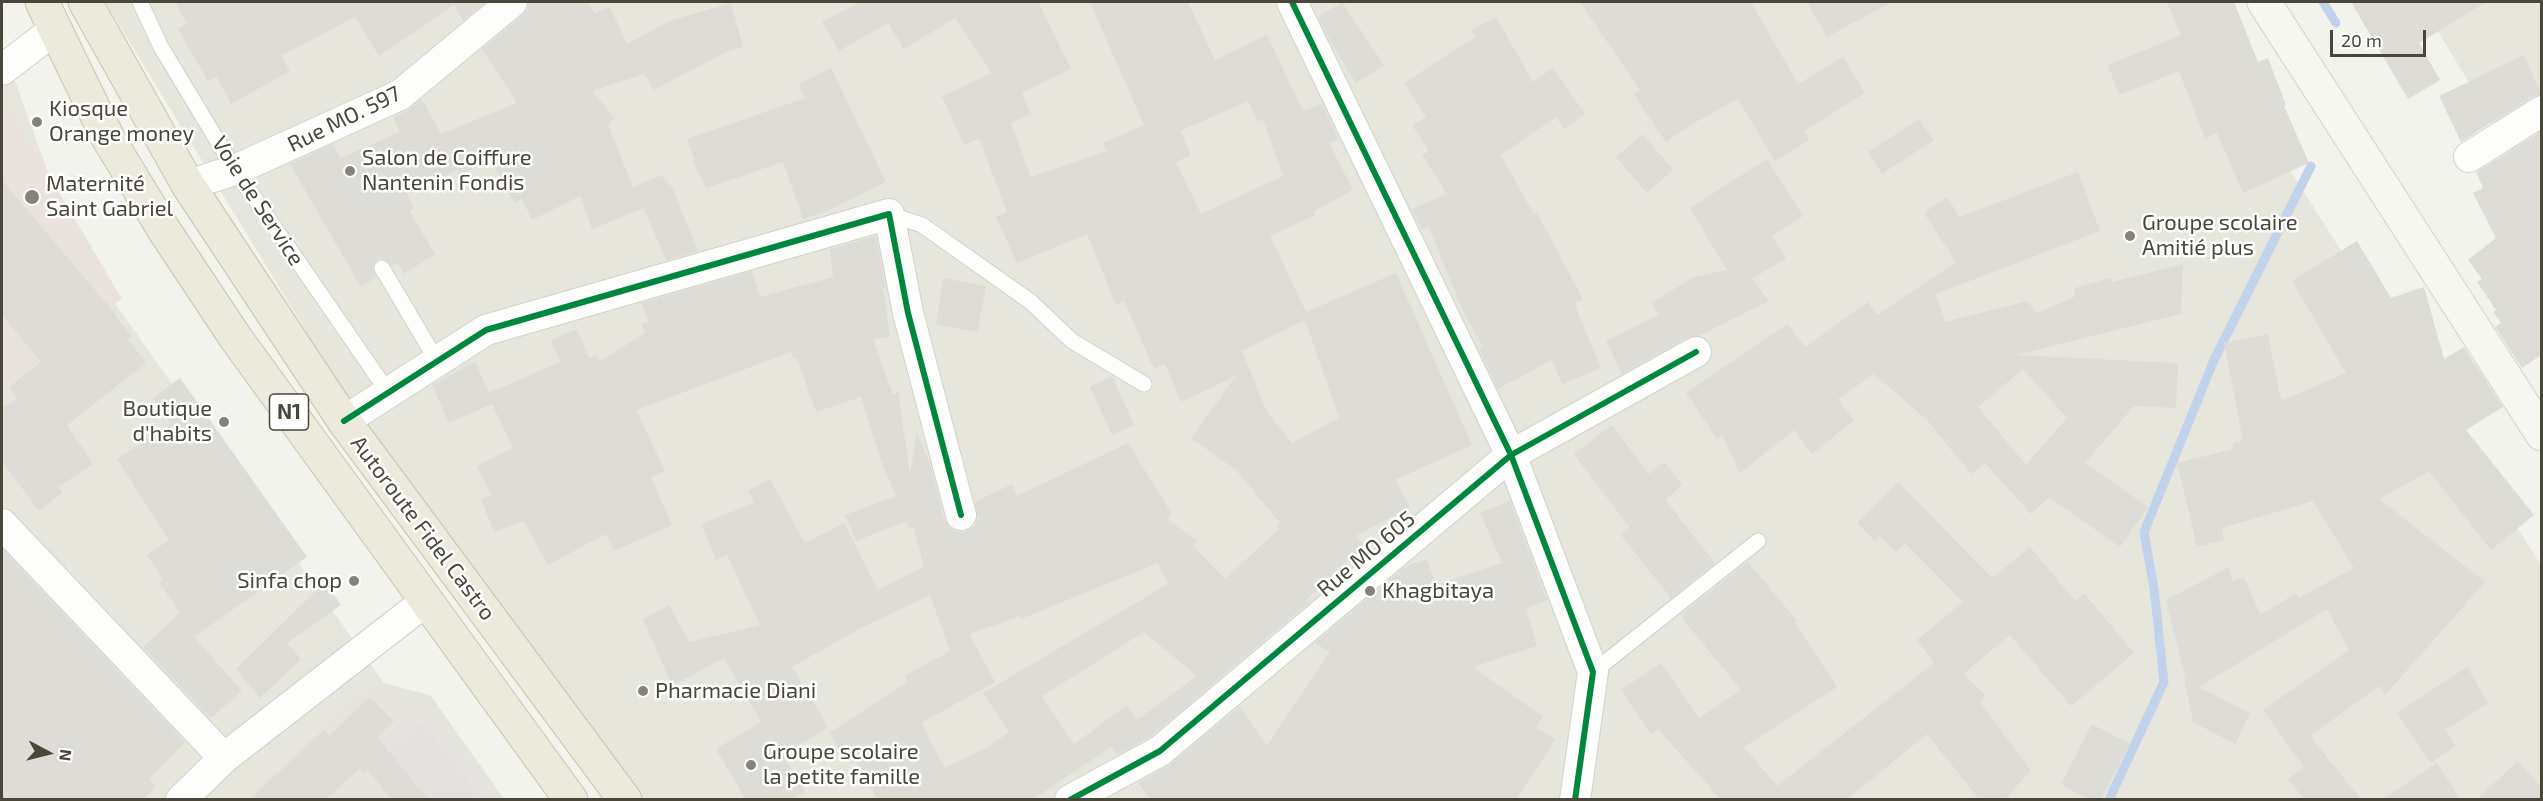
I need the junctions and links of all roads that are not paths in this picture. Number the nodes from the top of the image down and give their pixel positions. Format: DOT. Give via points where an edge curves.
graph roads {
  1 [pos="85,2"];
  2 [pos="140,2"];
  3 [pos="512,2"];
  4 [pos="1292,2"];
  5 [pos="2264,2"];
  6 [pos="48,16"];
  7 [pos="2,70"];
  8 [pos="2541,111"];
  9 [pos="2469,157"];
  10 [pos="235,170"];
  11 [pos="188,185"];
  12 [pos="889,214"];
  13 [pos="382,268"];
  14 [pos="1696,352"];
  15 [pos="437,361"];
  16 [pos="1144,384"];
  17 [pos="388,392"];
  18 [pos="344,421"];
  19 [pos="2541,434"];
  20 [pos="1512,455"];
  21 [pos="961,515"];
  22 [pos="2,524"];
  23 [pos="1758,541"];
  24 [pos="426,602"];
  25 [pos="1593,672"];
  26 [pos="224,758"];
  27 [pos="1575,799"];
  28 [pos="181,800"];
  29 [pos="571,800"];
  30 [pos="625,800"];
  31 [pos="1070,800"];
  1 -- 11 [label="highway, Autoroute Fidel Castro / N1"];
  2 -- 10 [label="lane, Voie de Service" via="161,46"];
  3 -- 10 [label="street, Rue MO. 597" via="400,95"];
  4 -- 20 [label="street"];
  5 -- 19 [label="street"];
  6 -- 7 [label="street"];
  6 -- 24 [label="highway, Autoroute Fidel Castro / N1" via="108,138 164,230 235,337"];
  8 -- 9 [label="street"];
  10 -- 11 [label="street, Rue MO. 597"];
  10 -- 17 [label="lane, Voie de Service"];
  11 -- 18 [label="highway, Autoroute Fidel Castro / N1"];
  12 -- 15 [label="street" via="486,330"];
  12 -- 16 [label="lane" via="922,225 1031,302 1072,341"];
  12 -- 21 [label="street" via="911,325"];
  13 -- 15 [label="lane"];
  14 -- 20 [label="street, Rue MO 605"];
  15 -- 17 [label="street"];
  17 -- 18 [label="street"];
  18 -- 30 [label="highway, Autoroute Fidel Castro / N1"];
  20 -- 25 [label="street"];
  20 -- 31 [label="street, Rue MO 605" via="1160,751"];
  22 -- 26 [label="street"];
  23 -- 25 [label="lane"];
  24 -- 26 [label="street"];
  24 -- 29 [label="highway, Autoroute Fidel Castro / N1"];
  25 -- 27 [label="street"];
  26 -- 28 [label="street"];
}
